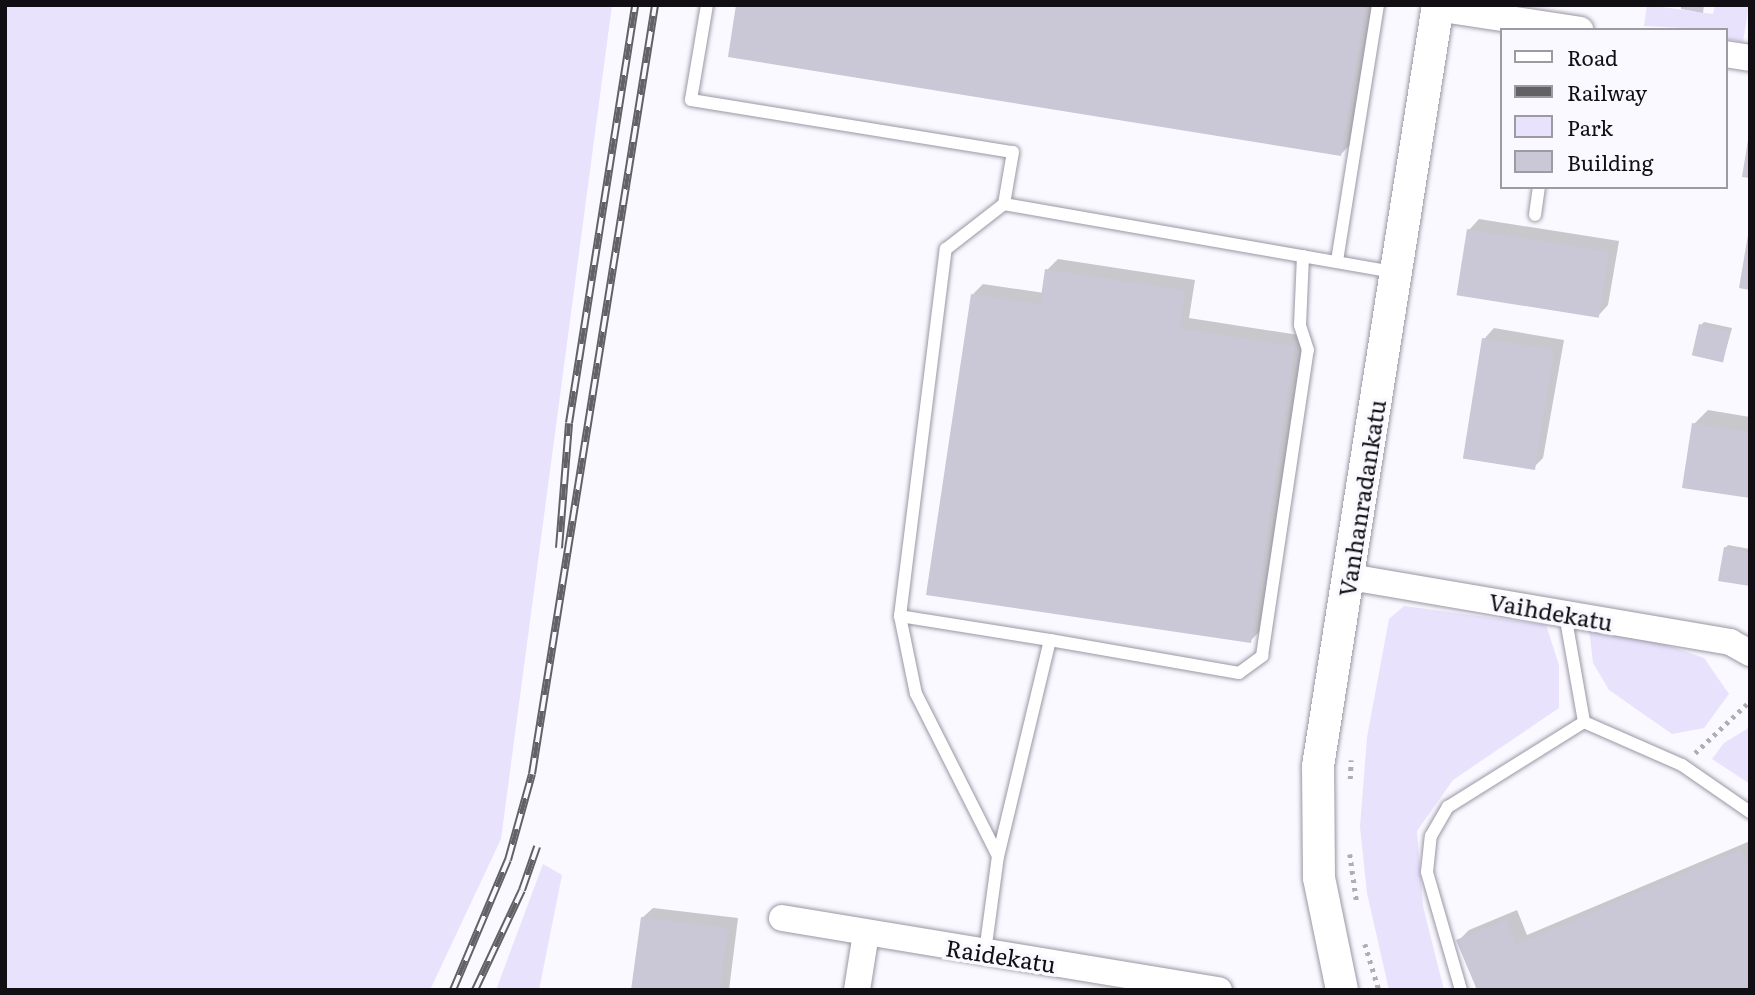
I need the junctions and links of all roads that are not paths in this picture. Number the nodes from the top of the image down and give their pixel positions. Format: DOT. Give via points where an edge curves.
graph roads {
  1 [pos="707,5"];
  2 [pos="1378,5"];
  3 [pos="1438,6"];
  4 [pos="1564,28"];
  5 [pos="1727,54"];
  6 [pos="1750,58"];
  7 [pos="1539,189"];
  8 [pos="1004,204"];
  9 [pos="1535,215"];
  10 [pos="1303,256"];
  11 [pos="1337,261"];
  12 [pos="1395,272"];
  13 [pos="1350,577"];
  14 [pos="1565,614"];
  15 [pos="900,616"];
  16 [pos="1050,640"];
  17 [pos="1750,653"];
  18 [pos="1584,722"];
  19 [pos="1750,812"];
  20 [pos="998,856"];
  21 [pos="782,918"];
  22 [pos="866,933"];
  23 [pos="985,952"];
  24 [pos="857,990"];
  25 [pos="1219,990"];
  26 [pos="1342,990"];
  27 [pos="1461,990"];
  1 -- 8 [label="lane" via="691,100 1013,152"];
  2 -- 11 [label="lane"];
  3 -- 4 [label="street"];
  3 -- 12 [label="street, Vanhanradankatu"];
  5 -- 6 [label="street"];
  7 -- 9 [label="lane"];
  8 -- 10 [label="lane"];
  8 -- 15 [label="lane" via="946,249"];
  10 -- 11 [label="lane"];
  10 -- 16 [label="lane" via="1300,325 1308,350 1262,656 1239,673"];
  11 -- 12 [label="lane"];
  12 -- 13 [label="street, Vanhanradankatu"];
  13 -- 14 [label="street, Vaihdekatu"];
  13 -- 26 [label="street, Vanhanradankatu" via="1318,766 1319,878"];
  14 -- 17 [label="street, Vaihdekatu" via="1730,642"];
  14 -- 18 [label="lane"];
  15 -- 16 [label="lane"];
  15 -- 20 [label="lane" via="916,694"];
  16 -- 20 [label="lane"];
  18 -- 19 [label="lane" via="1682,765"];
  18 -- 27 [label="lane" via="1448,807 1431,836 1427,872"];
  20 -- 23 [label="lane"];
  21 -- 22 [label="street, Raidekatu"];
  22 -- 23 [label="street, Raidekatu"];
  22 -- 24 [label="street"];
  23 -- 25 [label="street, Raidekatu"];
}
